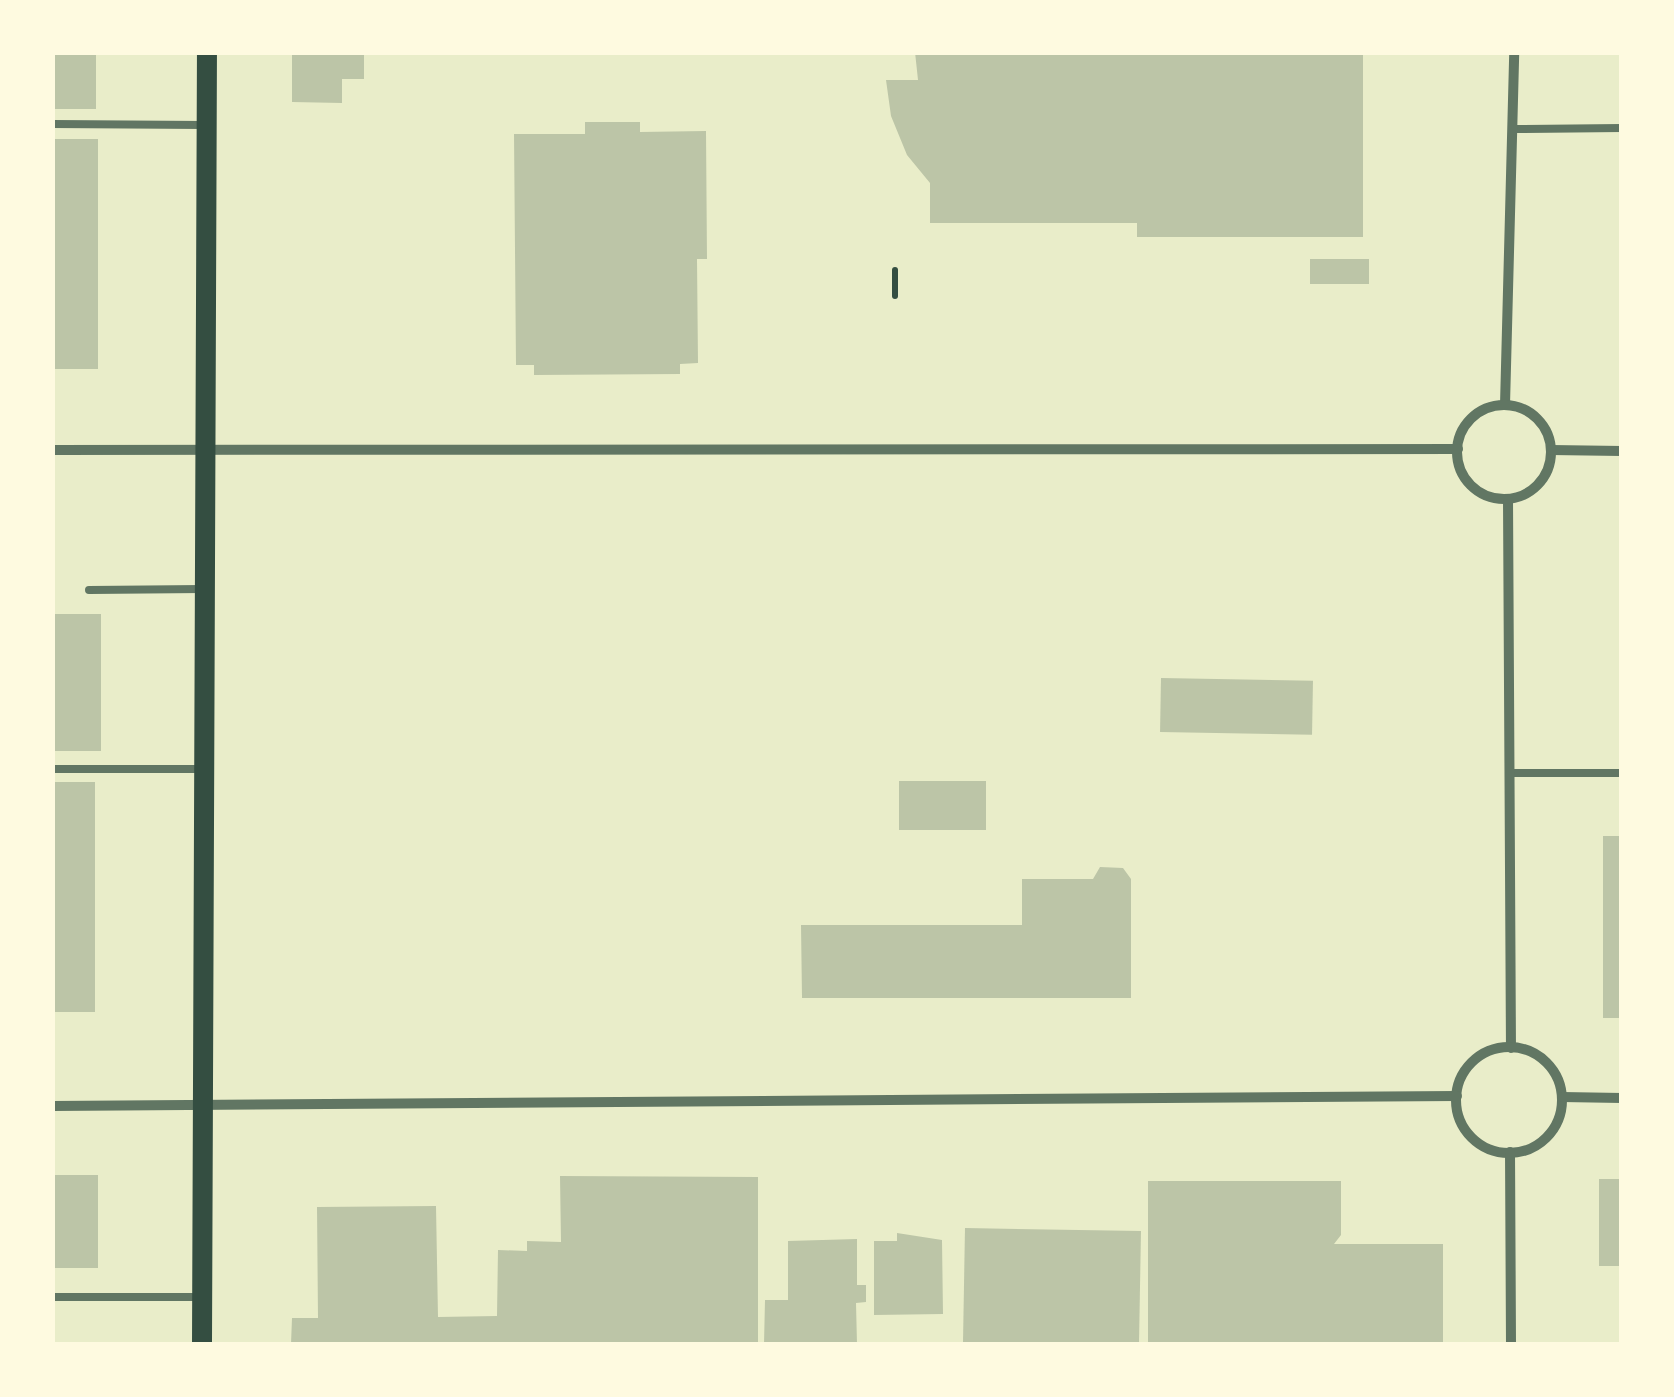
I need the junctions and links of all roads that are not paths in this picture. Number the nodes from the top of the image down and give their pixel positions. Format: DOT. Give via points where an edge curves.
graph roads {
  1 [pos="207,52"];
  2 [pos="1514,52"];
  3 [pos="52,124"];
  4 [pos="207,125"];
  5 [pos="1622,128"];
  6 [pos="1513,129"];
  7 [pos="1505,405"];
  8 [pos="1458,449"];
  9 [pos="52,450"];
  10 [pos="1551,450"];
  11 [pos="208,451"];
  12 [pos="1622,451"];
  13 [pos="1508,499"];
  14 [pos="207,589"];
  15 [pos="90,590"];
  16 [pos="52,769"];
  17 [pos="206,769"];
  18 [pos="1510,773"];
  19 [pos="1622,773"];
  20 [pos="1511,1048"];
  21 [pos="1457,1096"];
  22 [pos="1562,1097"];
  23 [pos="1622,1098"];
  24 [pos="52,1106"];
  25 [pos="204,1107"];
  26 [pos="1510,1152"];
  27 [pos="52,1297"];
  28 [pos="202,1297"];
  29 [pos="202,1344"];
  30 [pos="1512,1344"];
  1 -- 4 [label="main road"];
  2 -- 6 [label="street"];
  3 -- 4 [label="lane"];
  4 -- 11 [label="main road"];
  5 -- 6 [label="lane"];
  6 -- 7 [label="street"];
  7 -- 8 [label="street" via="1475,415"];
  7 -- 10 [label="street" via="1535,416"];
  8 -- 11 [label="street"];
  8 -- 13 [label="street" via="1468,482"];
  9 -- 11 [label="street"];
  10 -- 12 [label="street"];
  10 -- 13 [label="street" via="1535,488"];
  11 -- 14 [label="main road"];
  13 -- 18 [label="street"];
  14 -- 15 [label="lane"];
  14 -- 17 [label="main road"];
  16 -- 17 [label="lane"];
  17 -- 25 [label="main road"];
  18 -- 19 [label="lane"];
  18 -- 20 [label="street"];
  20 -- 21 [label="street" via="1474,1061"];
  20 -- 22 [label="street" via="1541,1058"];
  21 -- 25 [label="street"];
  21 -- 26 [label="street" via="1472,1137"];
  22 -- 23 [label="street"];
  22 -- 26 [label="street" via="1548,1137"];
  24 -- 25 [label="street"];
  25 -- 28 [label="main road"];
  26 -- 30 [label="street"];
  27 -- 28 [label="lane"];
  28 -- 29 [label="main road"];
}
